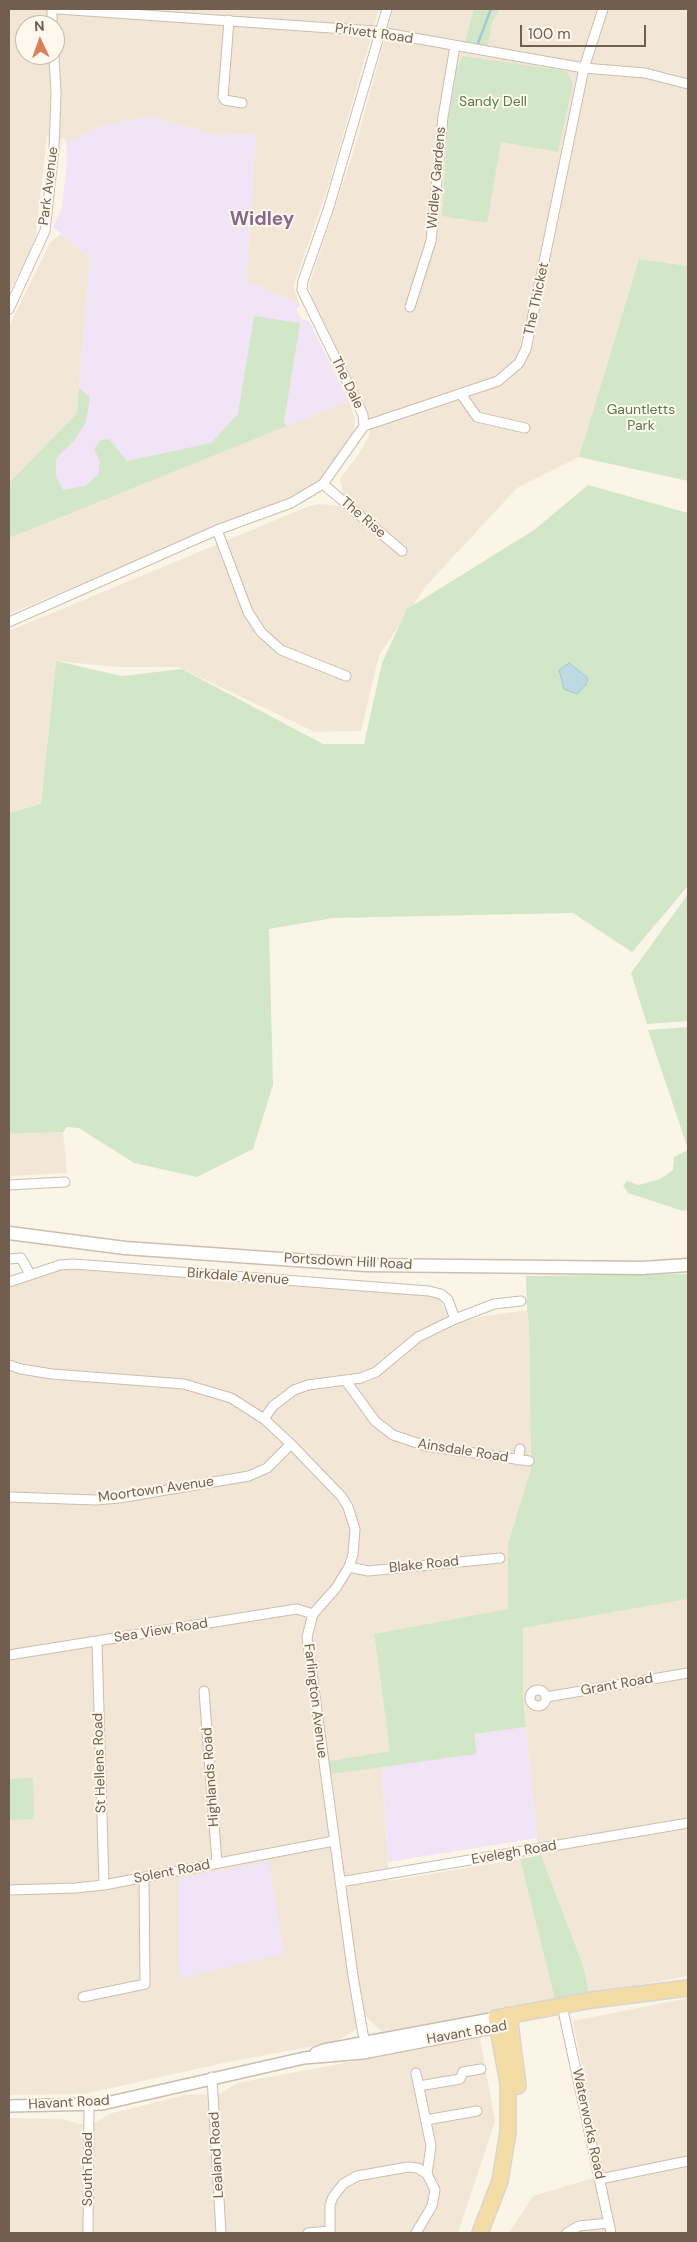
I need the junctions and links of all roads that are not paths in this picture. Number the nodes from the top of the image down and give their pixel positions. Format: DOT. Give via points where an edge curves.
graph roads {
  1 [pos="58,9"];
  2 [pos="387,9"];
  3 [pos="603,9"];
  4 [pos="228,20"];
  5 [pos="380,32"];
  6 [pos="455,46"];
  7 [pos="55,65"];
  8 [pos="584,68"];
  9 [pos="688,84"];
  10 [pos="242,103"];
  11 [pos="410,307"];
  12 [pos="9,309"];
  13 [pos="462,394"];
  14 [pos="364,426"];
  15 [pos="525,428"];
  16 [pos="323,484"];
  17 [pos="217,530"];
  18 [pos="402,551"];
  19 [pos="9,622"];
  20 [pos="346,676"];
  21 [pos="65,1182"];
  22 [pos="9,1186"];
  23 [pos="9,1233"];
  24 [pos="9,1259"];
  25 [pos="688,1264"];
  26 [pos="30,1274"];
  27 [pos="9,1282"];
  28 [pos="521,1301"];
  29 [pos="456,1319"];
  30 [pos="9,1364"];
  31 [pos="346,1380"];
  32 [pos="264,1419"];
  33 [pos="291,1444"];
  34 [pos="520,1448"];
  35 [pos="518,1460"];
  36 [pos="529,1461"];
  37 [pos="9,1497"];
  38 [pos="500,1558"];
  39 [pos="349,1566"];
  40 [pos="313,1614"];
  41 [pos="96,1642"];
  42 [pos="9,1655"];
  43 [pos="688,1676"];
  44 [pos="204,1692"];
  45 [pos="546,1697"];
  46 [pos="688,1823"];
  47 [pos="334,1841"];
  48 [pos="218,1863"];
  49 [pos="144,1878"];
  50 [pos="340,1882"];
  51 [pos="104,1884"];
  52 [pos="9,1890"];
  53 [pos="688,1988"];
  54 [pos="83,1997"];
  55 [pos="627,1998"];
  56 [pos="564,2015"];
  57 [pos="504,2021"];
  58 [pos="369,2046"];
  59 [pos="481,2069"];
  60 [pos="416,2073"];
  61 [pos="212,2077"];
  62 [pos="419,2086"];
  63 [pos="88,2105"];
  64 [pos="9,2106"];
  65 [pos="477,2111"];
  66 [pos="426,2120"];
  67 [pos="688,2161"];
  68 [pos="427,2174"];
  69 [pos="600,2179"];
  70 [pos="609,2223"];
  71 [pos="330,2232"];
  72 [pos="88,2233"];
  73 [pos="221,2233"];
  74 [pos="308,2233"];
  75 [pos="416,2233"];
  76 [pos="480,2233"];
  77 [pos="491,2233"];
  78 [pos="567,2233"];
  79 [pos="611,2233"];
  1 -- 4 [label="street, Privett Road"];
  2 -- 5 [label="street, The Dale"];
  3 -- 8 [label="street, The Thicket"];
  4 -- 5 [label="street, Privett Road"];
  4 -- 10 [label="street" via="223,97"];
  5 -- 6 [label="street, Privett Road"];
  5 -- 14 [label="street, The Dale" via="302,290 363,415"];
  6 -- 8 [label="street, Privett Road"];
  6 -- 11 [label="street, Widley Gardens" via="443,117 431,241"];
  7 -- 12 [label="street, Park Avenue" via="54,149 44,231"];
  8 -- 9 [label="street, Privett Road" via="645,73"];
  8 -- 13 [label="street, The Thicket" via="526,349 509,374"];
  13 -- 14 [label="street, The Thicket"];
  13 -- 15 [label="street" via="477,417"];
  14 -- 16 [label="street, The Dale"];
  16 -- 17 [label="street, The Dale" via="291,502"];
  16 -- 18 [label="street, The Rise"];
  17 -- 19 [label="street, The Dale"];
  17 -- 20 [label="street" via="248,612 261,632 281,650"];
  21 -- 22 [label="street"];
  23 -- 25 [label="main road, Portsdown Hill Road" via="125,1248 366,1265 642,1268"];
  24 -- 26 [label="street" via="21,1258"];
  26 -- 27 [label="street, Birkdale Avenue"];
  26 -- 29 [label="street, Birkdale Avenue" via="74,1264 429,1291 448,1300"];
  28 -- 29 [label="street" via="494,1304"];
  29 -- 31 [label="street" via="418,1337 376,1372"];
  30 -- 32 [label="street, Farlington Avenue" via="52,1374 184,1384 231,1398"];
  31 -- 32 [label="street" via="294,1390 273,1406"];
  31 -- 35 [label="street, Ainsdale Road" via="375,1421 393,1436 426,1446"];
  32 -- 33 [label="street, Farlington Avenue"];
  33 -- 37 [label="street, Moortown Avenue" via="267,1468 249,1476 119,1498"];
  33 -- 39 [label="street, Farlington Avenue" via="348,1507 355,1529"];
  34 -- 35 [label="street, Ainsdale Road"];
  35 -- 36 [label="street, Ainsdale Road"];
  38 -- 39 [label="street, Blake Road" via="368,1571"];
  39 -- 40 [label="street, Farlington Avenue" via="336,1588"];
  40 -- 41 [label="street, Sea View Road" via="290,1610"];
  40 -- 47 [label="street, Farlington Avenue" via="307,1636"];
  41 -- 42 [label="street, Sea View Road"];
  41 -- 51 [label="street, St Hellens Road"];
  43 -- 45 [label="street, Grant Road"];
  44 -- 48 [label="street, Highlands Road"];
  46 -- 50 [label="street, Evelegh Road"];
  47 -- 48 [label="street, Solent Road"];
  47 -- 50 [label="street, Farlington Avenue"];
  48 -- 49 [label="street, Solent Road"];
  49 -- 51 [label="street, Solent Road"];
  49 -- 54 [label="street" via="145,1984"];
  50 -- 58 [label="street, Farlington Avenue"];
  51 -- 52 [label="street, Solent Road"];
  53 -- 55 [label="main road, Havant Road"];
  55 -- 56 [label="main road, Havant Road"];
  55 -- 57 [label="main road, Havant Road" via="592,2000"];
  56 -- 57 [label="main road, Havant Road"];
  56 -- 69 [label="street, Waterworks Road"];
  57 -- 58 [label="street, Havant Road"];
  57 -- 76 [label="main road" via="508,2132 500,2182"];
  57 -- 77 [label="main road" via="518,2078 516,2146 506,2193"];
  58 -- 61 [label="street, Havant Road" via="339,2056 305,2058"];
  59 -- 62 [label="street" via="463,2072 460,2078"];
  60 -- 62 [label="street"];
  61 -- 63 [label="street, Havant Road" via="113,2102"];
  61 -- 73 [label="street, Lealand Road"];
  62 -- 66 [label="street"];
  63 -- 64 [label="street, Havant Road"];
  63 -- 72 [label="street, South Road"];
  65 -- 66 [label="street"];
  66 -- 68 [label="street" via="431,2146"];
  67 -- 69 [label="street"];
  68 -- 71 [label="street" via="418,2168 398,2167 350,2178 333,2197"];
  68 -- 75 [label="street" via="433,2182 434,2198"];
  69 -- 70 [label="street, Waterworks Road"];
  70 -- 78 [label="street" via="580,2226"];
  70 -- 79 [label="street, Waterworks Road"];
  71 -- 74 [label="street"];
}
